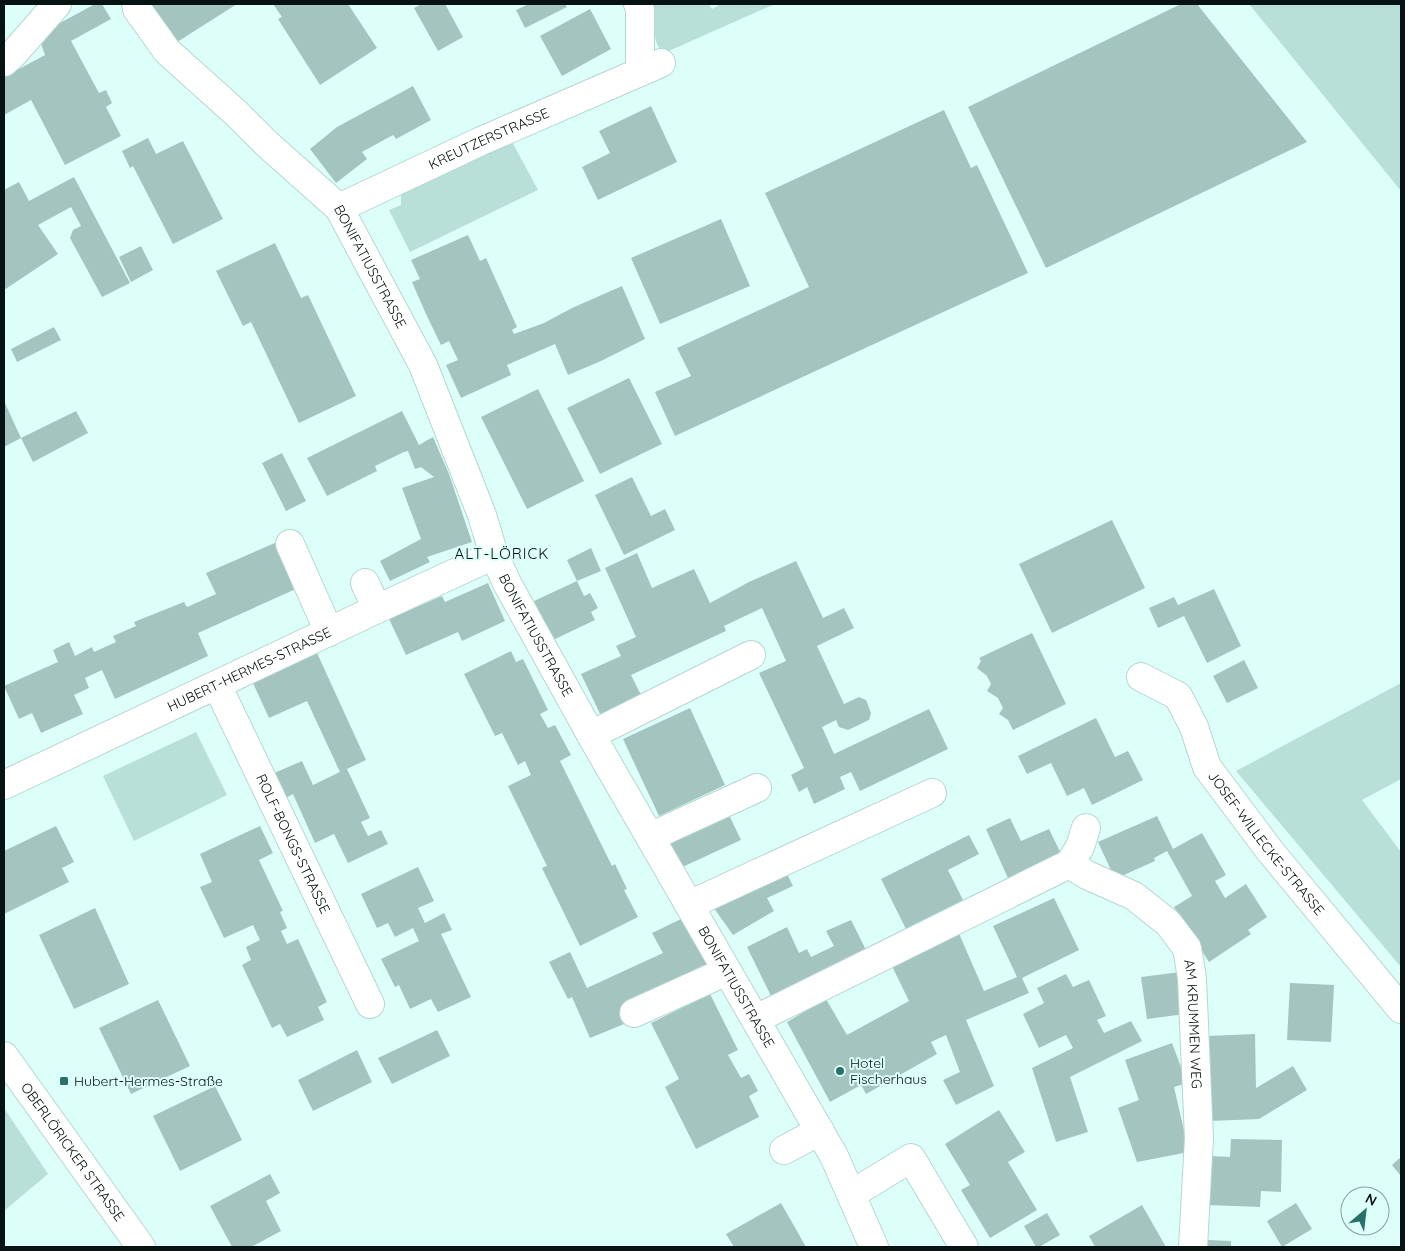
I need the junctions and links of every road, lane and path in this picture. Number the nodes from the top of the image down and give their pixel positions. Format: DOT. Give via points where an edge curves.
graph roads {
  1 [pos="57,4"];
  2 [pos="136,4"];
  3 [pos="638,4"];
  4 [pos="4,62"];
  5 [pos="339,208"];
  6 [pos="290,544"];
  7 [pos="494,555"];
  8 [pos="365,583"];
  9 [pos="378,609"];
  10 [pos="329,632"];
  11 [pos="751,655"];
  12 [pos="1141,677"];
  13 [pos="217,685"];
  14 [pos="592,735"];
  15 [pos="4,785"];
  16 [pos="757,788"];
  17 [pos="932,793"];
  18 [pos="1086,828"];
  19 [pos="650,837"];
  20 [pos="1069,864"];
  21 [pos="689,905"];
  22 [pos="727,971"];
  23 [pos="370,1004"];
  24 [pos="1401,1009"];
  25 [pos="634,1013"];
  26 [pos="756,1019"];
  27 [pos="4,1056"];
  28 [pos="820,1131"];
  29 [pos="784,1150"];
  30 [pos="852,1194"];
  31 [pos="141,1247"];
  32 [pos="874,1247"];
  33 [pos="964,1247"];
  34 [pos="1193,1247"];
  1 -- 4 [label="street"];
  2 -- 5 [label="street, BONIFATIUSSTRASSE" via="167,51"];
  3 -- 5 [label="street, KREUTZERSTRASSE" via="651,67"];
  5 -- 7 [label="street, BONIFATIUSSTRASSE" via="423,365 482,515"];
  6 -- 10 [label="street"];
  7 -- 9 [label="street, HUBERT-HERMES-STRASSE"];
  7 -- 14 [label="street, BONIFATIUSSTRASSE"];
  8 -- 9 [label="street"];
  9 -- 10 [label="street, HUBERT-HERMES-STRASSE"];
  10 -- 13 [label="street, HUBERT-HERMES-STRASSE"];
  11 -- 14 [label="street"];
  12 -- 24 [label="street, JOSEF-WILLECKE-STRASSE" via="1178,696 1194,727 1207,767 1270,851"];
  13 -- 15 [label="street, HUBERT-HERMES-STRASSE"];
  13 -- 23 [label="street, ROLF-BONGS-STRASSE"];
  14 -- 19 [label="street, BONIFATIUSSTRASSE"];
  16 -- 19 [label="street"];
  17 -- 21 [label="street"];
  18 -- 20 [label="street" via="1080,847"];
  19 -- 21 [label="street, BONIFATIUSSTRASSE"];
  20 -- 26 [label="street"];
  20 -- 34 [label="street, AM KRUMMEN WEG" via="1134,896 1168,923 1187,948 1192,978 1199,1138"];
  21 -- 22 [label="street, BONIFATIUSSTRASSE"];
  22 -- 25 [label="street"];
  22 -- 26 [label="street, BONIFATIUSSTRASSE"];
  26 -- 28 [label="street, BONIFATIUSSTRASSE"];
  27 -- 31 [label="street, OBERLÖRICKER STRASSE"];
  28 -- 29 [label="street"];
  28 -- 30 [label="street, BONIFATIUSSTRASSE"];
  30 -- 32 [label="street, BONIFATIUSSTRASSE"];
  30 -- 33 [label="street" via="911,1158"];
}
